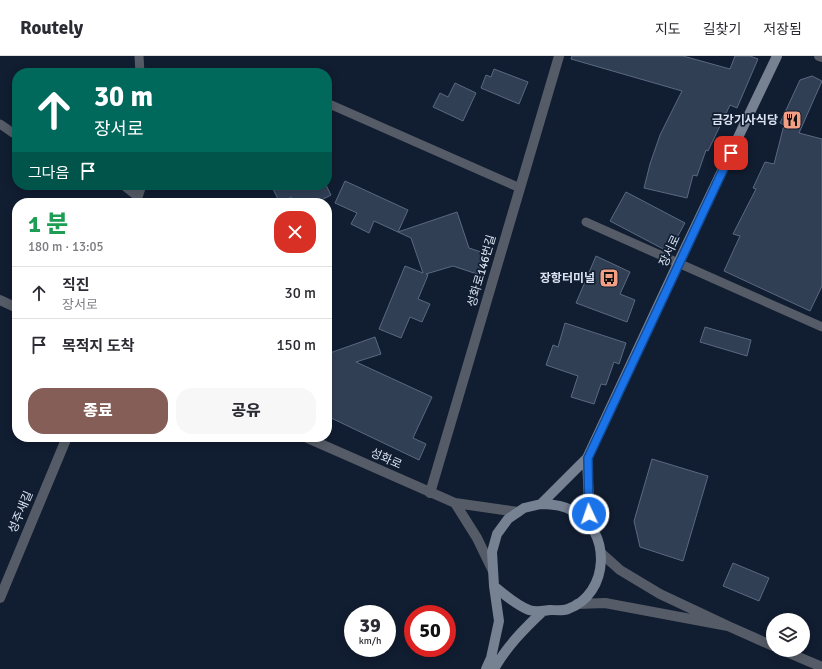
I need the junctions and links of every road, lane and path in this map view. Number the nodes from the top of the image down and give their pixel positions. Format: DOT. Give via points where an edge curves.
graph roads {
  1 [pos="139,56"];
  2 [pos="559,56"];
  3 [pos="777,56"];
  4 [pos="819,56"];
  5 [pos="822,57"];
  6 [pos="140,68"];
  7 [pos="332,105"];
  8 [pos="0,124"];
  9 [pos="12,132"];
  10 [pos="520,188"];
  11 [pos="127,190"];
  12 [pos="135,198"];
  13 [pos="586,222"];
  14 [pos="678,263"];
  15 [pos="0,300"];
  16 [pos="12,306"];
  17 [pos="822,326"];
  18 [pos="65,442"];
  19 [pos="316,442"];
  20 [pos="588,458"];
  21 [pos="430,493"];
  22 [pos="455,503"];
  23 [pos="541,504"];
  24 [pos="518,512"];
  25 [pos="590,526"];
  26 [pos="601,553"];
  27 [pos="493,571"];
  28 [pos="494,586"];
  29 [pos="0,598"];
  30 [pos="577,604"];
  31 [pos="543,611"];
  32 [pos="728,626"];
  33 [pos="766,643"];
  34 [pos="798,657"];
  35 [pos="822,668"];
  36 [pos="486,669"];
  37 [pos="494,669"];
  1 -- 6 [label="lane"];
  2 -- 10 [label="street, 성화로146번길"];
  3 -- 14 [label="main road, 장서로"];
  4 -- 5 [label="street"];
  7 -- 10 [label="lane"];
  8 -- 9 [label="lane"];
  10 -- 21 [label="street, 성화로146번길"];
  11 -- 12 [label="lane"];
  13 -- 14 [label="lane"];
  14 -- 17 [label="lane"];
  14 -- 20 [label="main road, 장서로"];
  15 -- 16 [label="street"];
  18 -- 29 [label="street, 성주새길"];
  19 -- 21 [label="street, 성화로"];
  20 -- 23 [label="main road"];
  20 -- 25 [label="main road"];
  21 -- 22 [label="street, 성화로"];
  22 -- 24 [label="street, 성화로"];
  22 -- 27 [label="street" via="477,538"];
  23 -- 24 [label="main road"];
  23 -- 25 [label="main road" via="558,505 574,511"];
  24 -- 27 [label="main road" via="508,519 497,534 492,552"];
  25 -- 26 [label="main road" via="597,537"];
  26 -- 30 [label="main road" via="600,570 594,586"];
  26 -- 32 [label="street" via="620,570 660,594"];
  27 -- 28 [label="main road"];
  28 -- 31 [label="main road" via="514,602 531,611"];
  28 -- 36 [label="main road" via="498,621 491,658"];
  30 -- 31 [label="main road" via="568,609"];
  30 -- 32 [label="street" via="606,603"];
  31 -- 37 [label="main road" via="519,634"];
  32 -- 33 [label="street"];
  34 -- 35 [label="street"];
}
